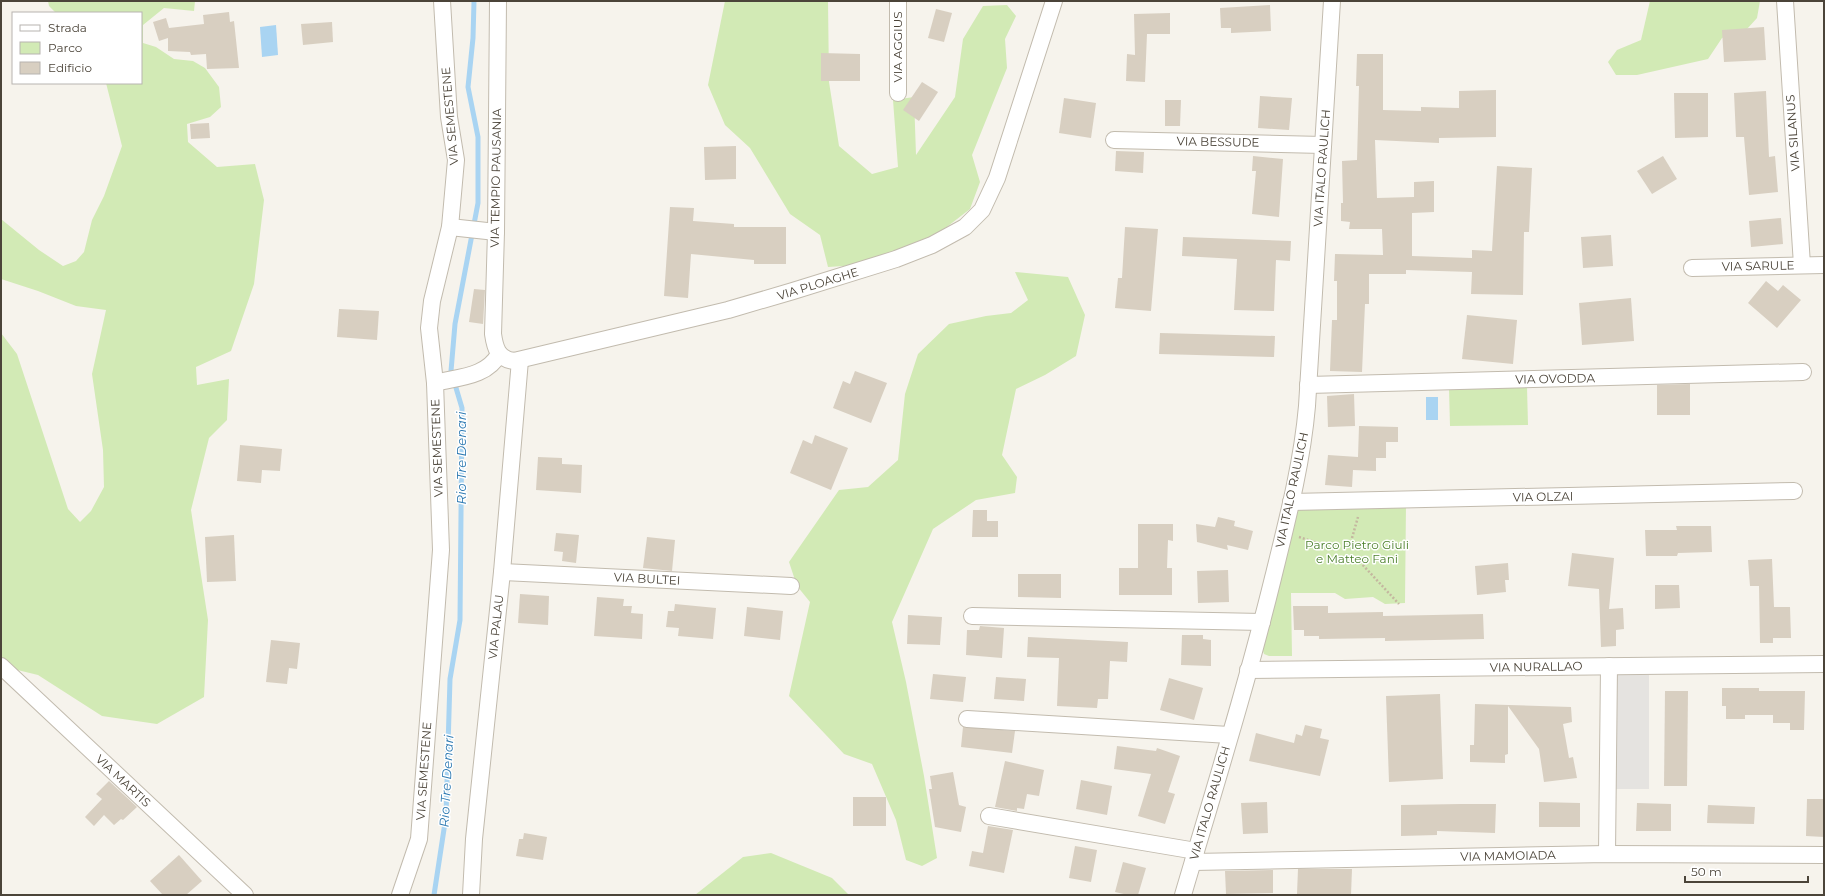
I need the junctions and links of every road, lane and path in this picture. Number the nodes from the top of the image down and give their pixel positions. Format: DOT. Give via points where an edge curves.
graph roads {
  1 [pos="442,1"];
  2 [pos="498,1"];
  3 [pos="898,1"];
  4 [pos="1054,1"];
  5 [pos="1332,1"];
  6 [pos="1785,1"];
  7 [pos="898,93"];
  8 [pos="1114,140"];
  9 [pos="1323,145"];
  10 [pos="450,227"];
  11 [pos="496,232"];
  12 [pos="1802,265"];
  13 [pos="1824,265"];
  14 [pos="1692,268"];
  15 [pos="499,354"];
  16 [pos="520,360"];
  17 [pos="1803,372"];
  18 [pos="435,383"];
  19 [pos="1308,385"];
  20 [pos="1794,491"];
  21 [pos="1362,501"];
  22 [pos="1292,502"];
  23 [pos="1284,532"];
  24 [pos="1352,538"];
  25 [pos="1333,548"];
  26 [pos="1360,562"];
  27 [pos="502,572"];
  28 [pos="791,586"];
  29 [pos="1399,604"];
  30 [pos="972,616"];
  31 [pos="1262,622"];
  32 [pos="1824,664"];
  33 [pos="1,666"];
  34 [pos="1608,666"];
  35 [pos="1248,670"];
  36 [pos="967,719"];
  37 [pos="1230,735"];
  38 [pos="989,816"];
  39 [pos="1607,854"];
  40 [pos="1824,855"];
  41 [pos="1194,856"];
  42 [pos="245,895"];
  43 [pos="400,895"];
  44 [pos="471,895"];
  45 [pos="1183,895"];
  1 -- 10 [label="street, VIA SEMESTENE" via="449,117 456,160"];
  2 -- 11 [label="street, VIA TEMPIO PAUSANIA"];
  3 -- 7 [label="street, VIA AGGIUS"];
  4 -- 16 [label="street, VIA PLOAGHE" via="997,178 982,210 962,230 896,259 793,292"];
  5 -- 9 [label="street, VIA ITALO RAULICH"];
  6 -- 12 [label="street, VIA SILANUS"];
  8 -- 9 [label="street, VIA BESSUDE"];
  9 -- 19 [label="street, VIA ITALO RAULICH"];
  10 -- 11 [label="street"];
  10 -- 18 [label="street, VIA SEMESTENE" via="429,318 429,340"];
  11 -- 15 [label="street, VIA TEMPIO PAUSANIA" via="493,334"];
  12 -- 13 [label="street, VIA SARULE"];
  12 -- 14 [label="street, VIA SARULE"];
  15 -- 16 [label="street, VIA PLOAGHE" via="509,360"];
  15 -- 18 [label="street" via="491,365 479,373"];
  16 -- 27 [label="street, VIA PALAU"];
  17 -- 19 [label="street, VIA OVODDA"];
  18 -- 43 [label="street, VIA SEMESTENE" via="440,558 419,839"];
  19 -- 22 [label="street, VIA ITALO RAULICH" via="1302,450"];
  20 -- 21 [label="street, VIA OLZAI"];
  21 -- 22 [label="street, VIA OLZAI"];
  21 -- 24 [label="path"];
  22 -- 23 [label="street, VIA ITALO RAULICH"];
  23 -- 25 [label="path"];
  23 -- 31 [label="street, VIA ITALO RAULICH"];
  26 -- 29 [label="path"];
  27 -- 28 [label="street, VIA BULTEI"];
  27 -- 44 [label="street, VIA PALAU" via="474,839"];
  30 -- 31 [label="street"];
  31 -- 35 [label="street, VIA ITALO RAULICH"];
  32 -- 34 [label="street, VIA NURALLAO"];
  33 -- 42 [label="street, VIA MARTIS"];
  34 -- 35 [label="street, VIA NURALLAO"];
  34 -- 39 [label="street"];
  35 -- 37 [label="street, VIA ITALO RAULICH"];
  36 -- 37 [label="street"];
  37 -- 41 [label="street, VIA ITALO RAULICH"];
  38 -- 41 [label="street, VIA MAMOIADA"];
  39 -- 40 [label="street, VIA MAMOIADA"];
  39 -- 41 [label="street, VIA MAMOIADA"];
  41 -- 45 [label="street, VIA ITALO RAULICH"];
}
